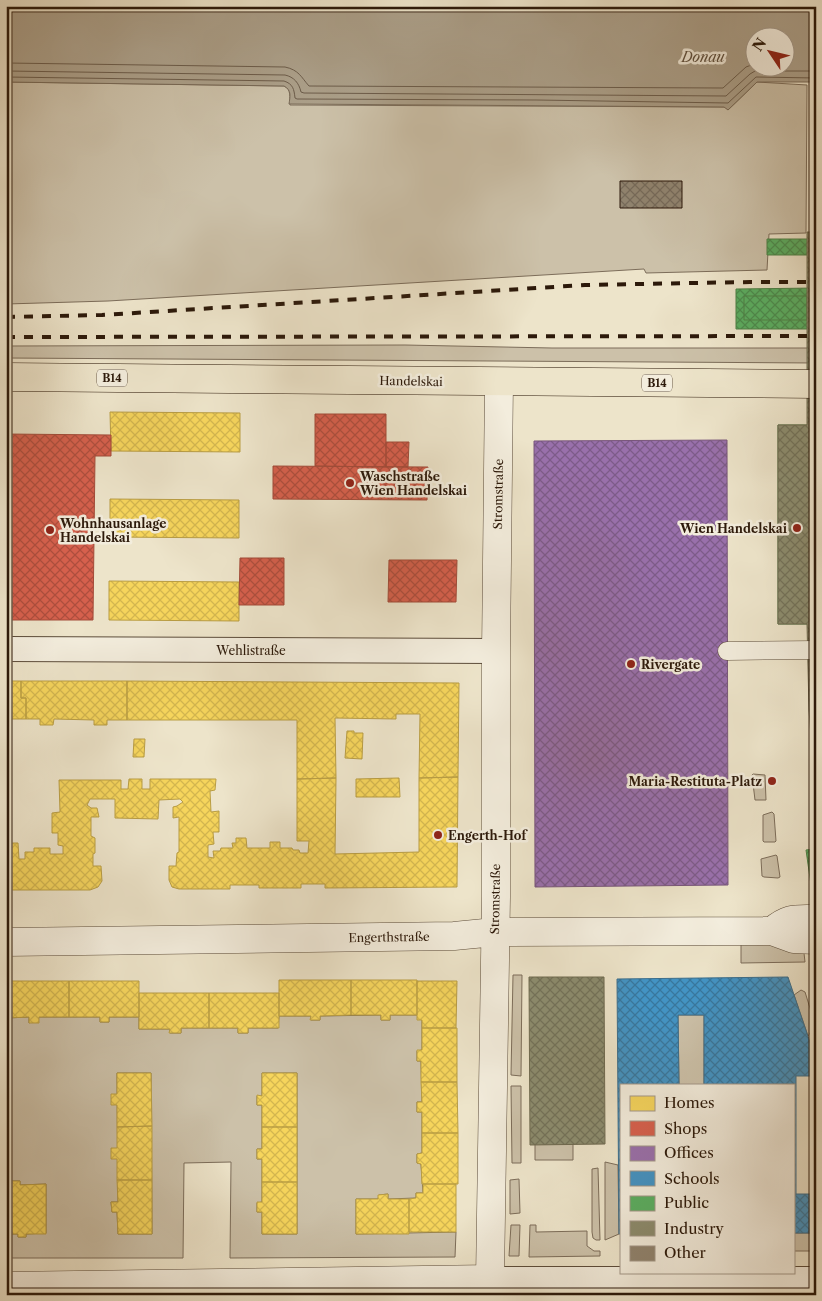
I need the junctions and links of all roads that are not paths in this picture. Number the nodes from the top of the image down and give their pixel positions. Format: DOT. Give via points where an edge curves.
graph roads {
  1 [pos="6,377"];
  2 [pos="499,382"];
  3 [pos="816,384"];
  4 [pos="6,649"];
  5 [pos="727,650"];
  6 [pos="816,650"];
  7 [pos="496,651"];
  8 [pos="816,919"];
  9 [pos="772,931"];
  10 [pos="494,932"];
  11 [pos="816,940"];
  12 [pos="6,942"];
  13 [pos="816,1279"];
  14 [pos="6,1286"];
  15 [pos="490,1287"];
  1 -- 2 [label="main road, Handelskai / B14"];
  2 -- 3 [label="main road, Handelskai / B14"];
  2 -- 7 [label="street, Stromstraße"];
  4 -- 7 [label="street, Wehlistraße"];
  5 -- 6 [label="street"];
  7 -- 10 [label="street, Stromstraße"];
  8 -- 9 [label="street, Engerthstraße" via="789,920"];
  9 -- 10 [label="street, Engerthstraße"];
  9 -- 11 [label="street, Engerthstraße"];
  10 -- 12 [label="street, Engerthstraße" via="454,936"];
  10 -- 15 [label="street, Stromstraße"];
  13 -- 15 [label="street"];
  14 -- 15 [label="street"];
}
